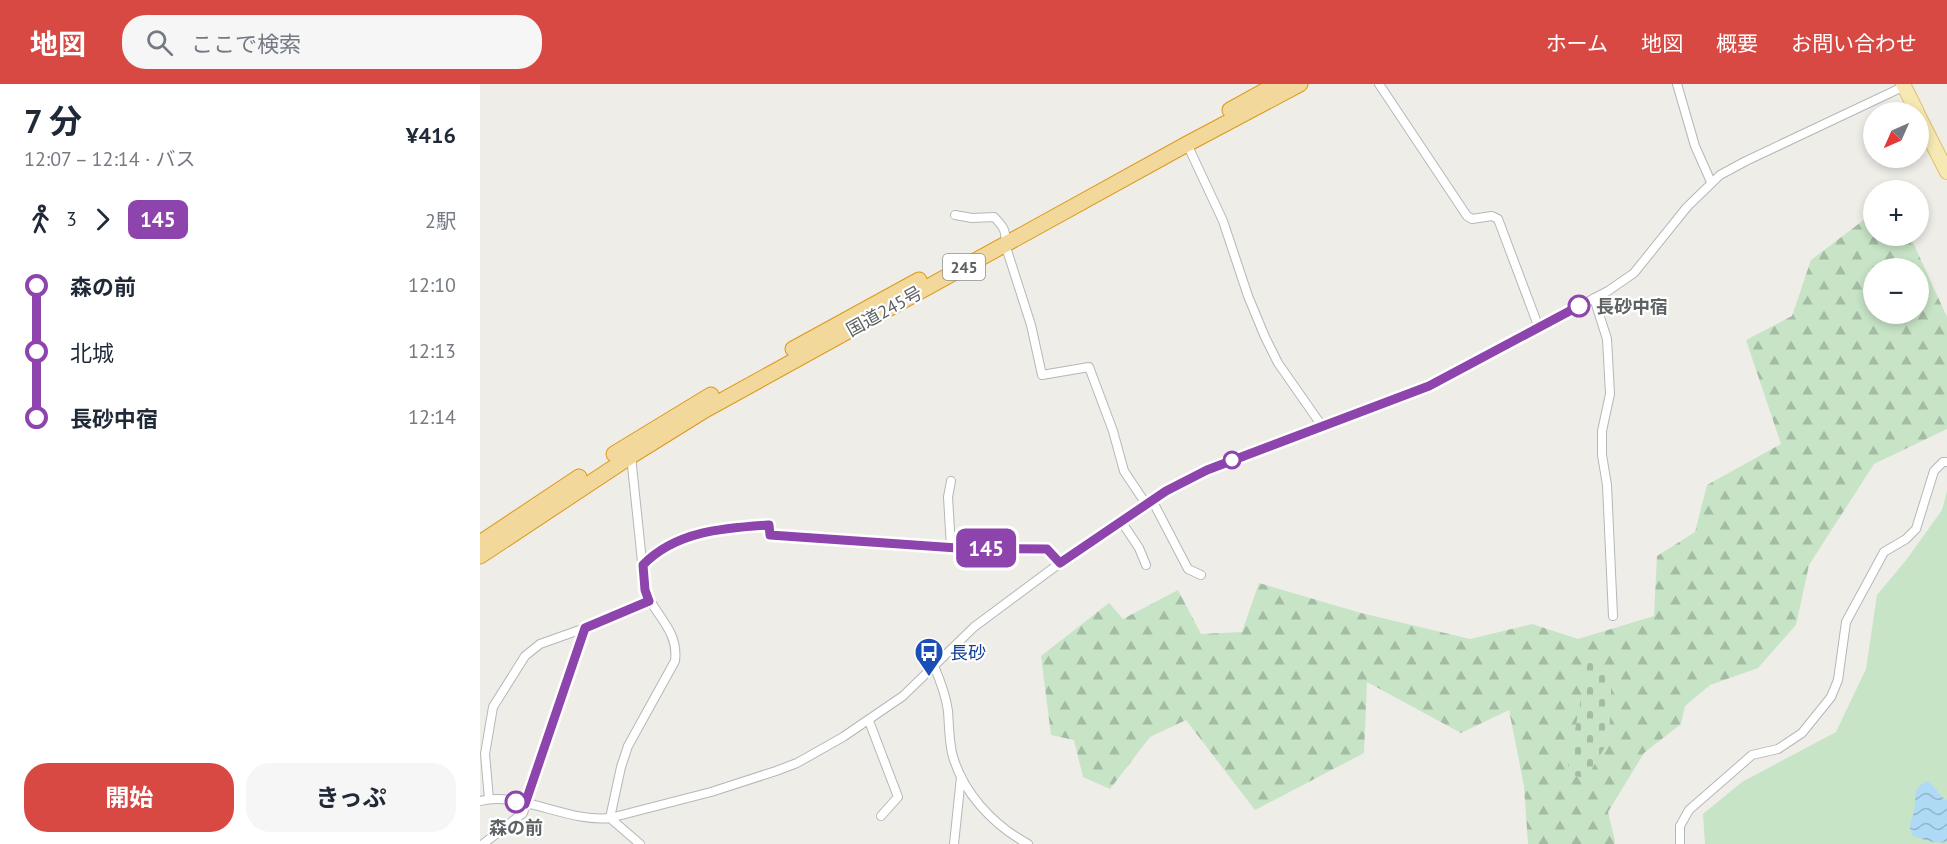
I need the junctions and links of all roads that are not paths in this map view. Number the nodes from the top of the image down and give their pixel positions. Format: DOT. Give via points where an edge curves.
graph roads {
  1 [pos="1277,84"];
  2 [pos="1300,84"];
  3 [pos="1378,84"];
  4 [pos="1677,84"];
  5 [pos="1905,85"];
  6 [pos="1913,102"];
  7 [pos="1929,136"];
  8 [pos="1186,144"];
  9 [pos="1947,172"];
  10 [pos="1711,182"];
  11 [pos="955,215"];
  12 [pos="1006,239"];
  13 [pos="1594,298"];
  14 [pos="1539,328"];
  15 [pos="1322,426"];
  16 [pos="628,451"];
  17 [pos="1947,462"];
  18 [pos="951,481"];
  19 [pos="1149,502"];
  20 [pos="1121,521"];
  21 [pos="480,543"];
  22 [pos="951,547"];
  23 [pos="480,556"];
  24 [pos="1060,563"];
  25 [pos="643,565"];
  26 [pos="1146,565"];
  27 [pos="1201,575"];
  28 [pos="649,601"];
  29 [pos="1613,616"];
  30 [pos="585,628"];
  31 [pos="934,666"];
  32 [pos="869,721"];
  33 [pos="961,776"];
  34 [pos="484,800"];
  35 [pos="525,804"];
  36 [pos="881,816"];
  37 [pos="610,818"];
  38 [pos="483,844"];
  39 [pos="640,844"];
  40 [pos="954,844"];
  41 [pos="1028,844"];
  42 [pos="1680,844"];
  1 -- 12 [label="highway, 国道245号 / 245"];
  2 -- 8 [label="highway, 国道245号 / 245"];
  3 -- 14 [label="street" via="1467,216 1498,219"];
  4 -- 10 [label="street" via="1695,146"];
  5 -- 6 [label="main road"];
  5 -- 10 [label="street" via="1746,160"];
  7 -- 9 [label="main road"];
  8 -- 12 [label="highway, 国道245号 / 245"];
  8 -- 15 [label="street" via="1223,221 1265,338"];
  10 -- 13 [label="street" via="1634,273"];
  11 -- 12 [label="street" via="994,217 1004,228"];
  12 -- 16 [label="highway, 国道245号 / 245"];
  12 -- 19 [label="street" via="1042,375 1089,367 1124,471"];
  13 -- 14 [label="street"];
  13 -- 29 [label="street" via="1607,339 1611,394 1602,431 1602,455"];
  14 -- 15 [label="street" via="1429,386"];
  15 -- 19 [label="street" via="1207,470"];
  16 -- 21 [label="highway, 国道245号 / 245"];
  16 -- 23 [label="highway, 国道245号 / 245"];
  16 -- 25 [label="street"];
  17 -- 42 [label="street" via="1934,471 1917,529 1884,552 1846,622 1838,680 1831,697 1802,733 1778,749 1752,755 1689,810 1680,826"];
  18 -- 22 [label="street"];
  19 -- 20 [label="street"];
  19 -- 27 [label="street" via="1188,569"];
  20 -- 24 [label="street"];
  20 -- 26 [label="street"];
  22 -- 24 [label="street" via="1047,549"];
  22 -- 25 [label="street" via="770,535 769,525 712,530 680,539"];
  24 -- 31 [label="street" via="974,627"];
  25 -- 28 [label="street"];
  28 -- 30 [label="street"];
  28 -- 37 [label="street" via="677,647 675,661 628,746"];
  30 -- 34 [label="street" via="540,644 525,656 493,707 485,754"];
  30 -- 35 [label="street"];
  31 -- 32 [label="street"];
  31 -- 33 [label="street" via="947,707 952,752"];
  32 -- 36 [label="street" via="898,797"];
  32 -- 37 [label="street" via="776,771"];
  33 -- 40 [label="street"];
  33 -- 41 [label="street" via="990,817"];
  34 -- 35 [label="street"];
  35 -- 37 [label="street" via="588,818"];
  35 -- 38 [label="street" via="520,817"];
  37 -- 39 [label="street"];
}
